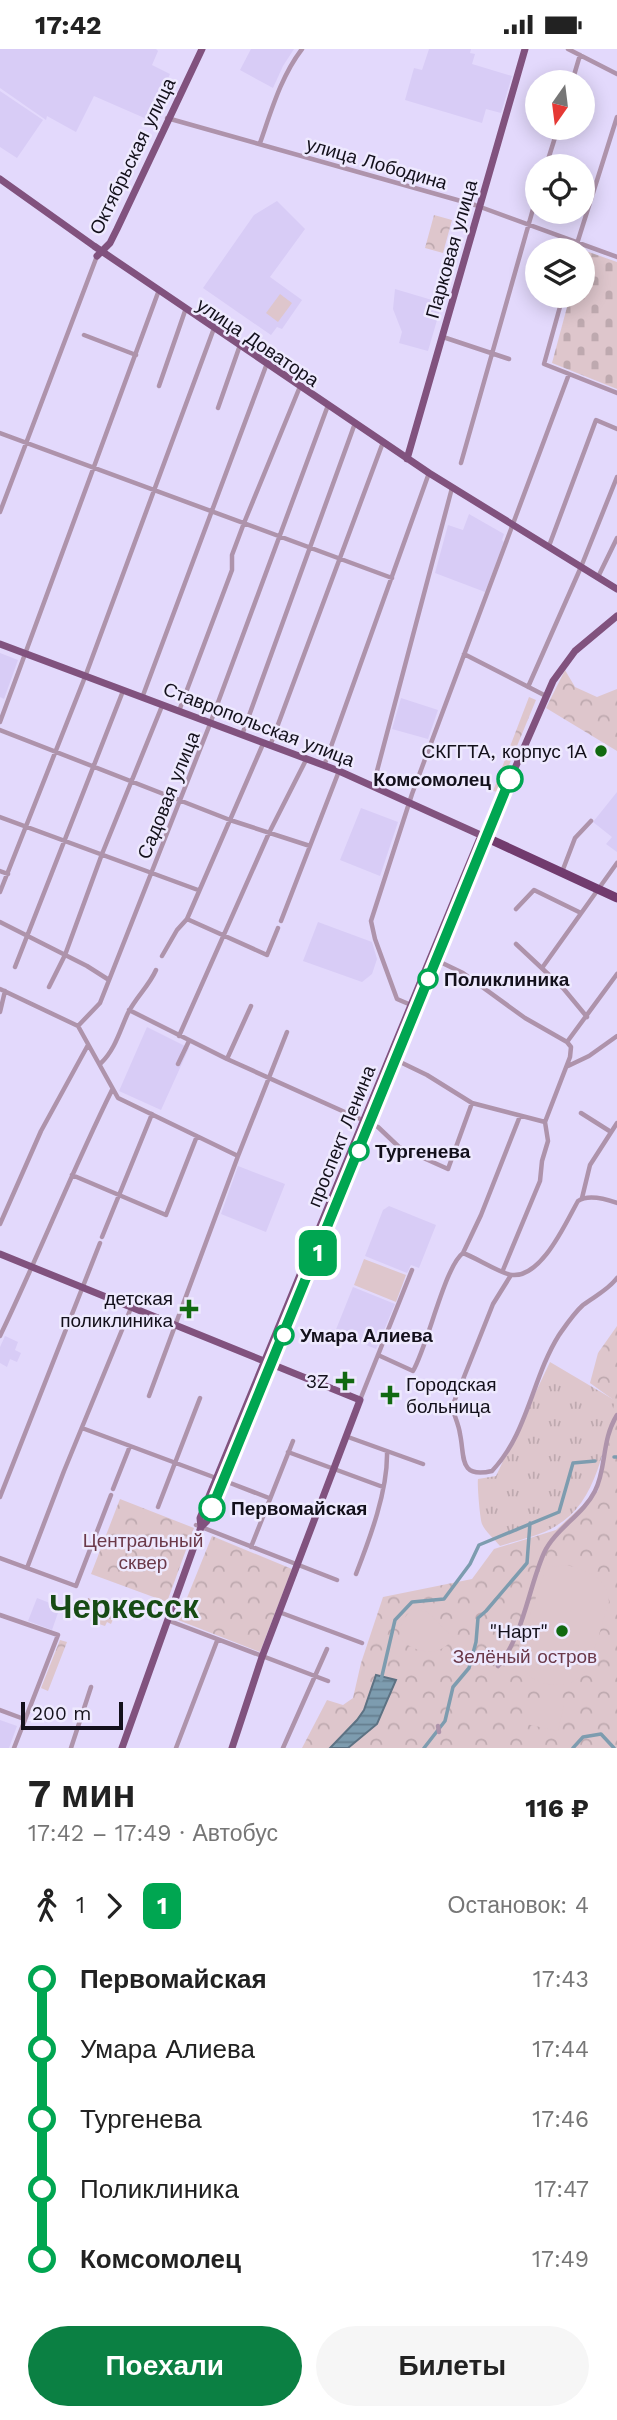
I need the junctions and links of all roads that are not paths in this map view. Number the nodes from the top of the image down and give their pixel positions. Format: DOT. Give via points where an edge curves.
graph roads {
  1 [pos="200,49"];
  2 [pos="302,49"];
  3 [pos="525,49"];
  4 [pos="568,49"];
  5 [pos="580,55"];
  6 [pos="576,70"];
  7 [pos="617,74"];
  8 [pos="617,117"];
  9 [pos="168,118"];
  10 [pos="260,143"];
  11 [pos="0,179"];
  12 [pos="595,187"];
  13 [pos="477,206"];
  14 [pos="528,225"];
  15 [pos="566,238"];
  16 [pos="595,249"];
  17 [pos="99,251"];
  18 [pos="617,257"];
  19 [pos="158,291"];
  20 [pos="560,308"];
  21 [pos="185,311"];
  22 [pos="213,331"];
  23 [pos="84,335"];
  24 [pos="442,337"];
  25 [pos="239,348"];
  26 [pos="492,353"];
  27 [pos="136,355"];
  28 [pos="509,359"];
  29 [pos="266,366"];
  30 [pos="569,374"];
  31 [pos="159,386"];
  32 [pos="299,389"];
  33 [pos="617,393"];
  34 [pos="218,408"];
  35 [pos="327,408"];
  36 [pos="354,426"];
  37 [pos="617,429"];
  38 [pos="0,433"];
  39 [pos="410,437"];
  40 [pos="25,442"];
  41 [pos="382,445"];
  42 [pos="406,458"];
  43 [pos="461,463"];
  44 [pos="95,467"];
  45 [pos="429,473"];
  46 [pos="617,477"];
  47 [pos="452,488"];
  48 [pos="155,489"];
  49 [pos="212,511"];
  50 [pos="0,512"];
  51 [pos="244,523"];
  52 [pos="512,524"];
  53 [pos="280,537"];
  54 [pos="617,538"];
  55 [pos="548,547"];
  56 [pos="311,549"];
  57 [pos="341,559"];
  58 [pos="580,567"];
  59 [pos="393,578"];
  60 [pos="598,578"];
  61 [pos="617,589"];
  62 [pos="617,616"];
  63 [pos="0,644"];
  64 [pos="27,654"];
  65 [pos="464,655"];
  66 [pos="85,677"];
  67 [pos="528,687"];
  68 [pos="123,691"];
  69 [pos="546,696"];
  70 [pos="142,698"];
  71 [pos="162,706"];
  72 [pos="178,712"];
  73 [pos="0,722"];
  74 [pos="210,724"];
  75 [pos="0,730"];
  76 [pos="242,736"];
  77 [pos="267,745"];
  78 [pos="55,751"];
  79 [pos="306,760"];
  80 [pos="93,766"];
  81 [pos="324,766"];
  82 [pos="338,771"];
  83 [pos="130,782"];
  84 [pos="373,786"];
  85 [pos="180,800"];
  86 [pos="410,802"];
  87 [pos="0,817"];
  88 [pos="230,820"];
  89 [pos="591,821"];
  90 [pos="27,826"];
  91 [pos="269,833"];
  92 [pos="485,837"];
  93 [pos="65,840"];
  94 [pos="310,846"];
  95 [pos="102,854"];
  96 [pos="617,863"];
  97 [pos="0,871"];
  98 [pos="562,872"];
  99 [pos="152,873"];
  100 [pos="8,874"];
  101 [pos="598,889"];
  102 [pos="198,890"];
  103 [pos="0,892"];
  104 [pos="617,898"];
  105 [pos="516,909"];
  106 [pos="581,913"];
  107 [pos="187,919"];
  108 [pos="281,921"];
  109 [pos="0,922"];
  110 [pos="278,928"];
  111 [pos="27,936"];
  112 [pos="223,936"];
  113 [pos="516,944"];
  114 [pos="65,955"];
  115 [pos="162,956"];
  116 [pos="436,960"];
  117 [pos="15,967"];
  118 [pos="542,968"];
  119 [pos="156,970"];
  120 [pos="617,974"];
  121 [pos="109,980"];
  122 [pos="49,987"];
  123 [pos="2,990"];
  124 [pos="411,1005"];
  125 [pos="251,1006"];
  126 [pos="129,1010"];
  127 [pos="0,1012"];
  128 [pos="587,1017"];
  129 [pos="78,1026"];
  130 [pos="287,1032"];
  131 [pos="179,1036"];
  132 [pos="617,1036"];
  133 [pos="189,1041"];
  134 [pos="567,1042"];
  135 [pos="88,1044"];
  136 [pos="227,1059"];
  137 [pos="395,1059"];
  138 [pos="101,1063"];
  139 [pos="178,1064"];
  140 [pos="567,1066"];
  141 [pos="269,1078"];
  142 [pos="112,1089"];
  143 [pos="472,1103"];
  144 [pos="581,1113"];
  145 [pos="152,1114"];
  146 [pos="520,1115"];
  147 [pos="367,1122"];
  148 [pos="545,1122"];
  149 [pos="617,1123"];
  150 [pos="611,1132"];
  151 [pos="197,1136"];
  152 [pos="237,1156"];
  153 [pos="72,1175"];
  154 [pos="120,1196"];
  155 [pos="582,1198"];
  156 [pos="617,1203"];
  157 [pos="0,1224"];
  158 [pos="463,1252"];
  159 [pos="0,1254"];
  160 [pos="32,1268"];
  161 [pos="412,1270"];
  162 [pos="503,1270"];
  163 [pos="511,1275"];
  164 [pos="617,1278"];
  165 [pos="83,1288"];
  166 [pos="131,1307"];
  167 [pos="176,1325"];
  168 [pos="0,1336"];
  169 [pos="378,1355"];
  170 [pos="268,1364"];
  171 [pos="149,1396"];
  172 [pos="200,1398"];
  173 [pos="360,1401"];
  174 [pos="617,1415"];
  175 [pos="82,1428"];
  176 [pos="348,1437"];
  177 [pos="293,1441"];
  178 [pos="130,1446"];
  179 [pos="288,1452"];
  180 [pos="387,1452"];
  181 [pos="175,1464"];
  182 [pos="424,1464"];
  183 [pos="335,1469"];
  184 [pos="220,1479"];
  185 [pos="383,1487"];
  186 [pos="0,1497"];
  187 [pos="269,1498"];
  188 [pos="158,1507"];
  189 [pos="199,1526"];
  190 [pos="251,1547"];
  191 [pos="0,1558"];
  192 [pos="297,1566"];
  193 [pos="27,1568"];
  194 [pos="356,1574"];
  195 [pos="337,1580"];
  196 [pos="279,1612"];
  197 [pos="0,1615"];
  198 [pos="167,1620"];
  199 [pos="217,1641"];
  200 [pos="362,1643"];
  201 [pos="327,1649"];
  202 [pos="262,1657"];
  203 [pos="498,1666"];
  204 [pos="315,1676"];
  205 [pos="328,1681"];
  206 [pos="91,1687"];
  207 [pos="0,1710"];
  208 [pos="24,1719"];
  209 [pos="14,1748"];
  210 [pos="71,1748"];
  211 [pos="122,1748"];
  212 [pos="176,1748"];
  213 [pos="232,1748"];
  214 [pos="284,1748"];
  1 -- 9 [label="main road, Октябрьская улица"];
  2 -- 10 [label="street"];
  3 -- 13 [label="main road, Парковая улица"];
  4 -- 5 [label="street"];
  5 -- 6 [label="street"];
  5 -- 7 [label="street"];
  8 -- 12 [label="street"];
  9 -- 10 [label="street, улица Лободина"];
  9 -- 17 [label="main road, Октябрьская улица"];
  10 -- 13 [label="street, улица Лободина"];
  11 -- 17 [label="main road, улица Доватора"];
  13 -- 14 [label="street, улица Лободина"];
  13 -- 24 [label="main road, Парковая улица"];
  14 -- 15 [label="street, улица Лободина"];
  14 -- 26 [label="street"];
  16 -- 18 [label="street, улица Лободина"];
  17 -- 19 [label="main road, улица Доватора"];
  17 -- 40 [label="street"];
  19 -- 21 [label="main road, улица Доватора"];
  19 -- 27 [label="street"];
  19 -- 42 [label="main road, улица Доватора"];
  20 -- 30 [label="street" via="544,364"];
  21 -- 22 [label="main road, улица Доватора"];
  21 -- 31 [label="street"];
  22 -- 25 [label="main road, улица Доватора"];
  22 -- 48 [label="street"];
  23 -- 27 [label="street"];
  24 -- 26 [label="street"];
  24 -- 42 [label="main road, Парковая улица"];
  25 -- 29 [label="main road, улица Доватора"];
  25 -- 34 [label="street"];
  26 -- 28 [label="street"];
  26 -- 43 [label="street"];
  27 -- 44 [label="street"];
  29 -- 32 [label="main road, улица Доватора"];
  29 -- 49 [label="street"];
  30 -- 33 [label="street"];
  30 -- 52 [label="street"];
  32 -- 35 [label="main road, улица Доватора"];
  32 -- 51 [label="street"];
  35 -- 36 [label="main road, улица Доватора"];
  35 -- 53 [label="street, Садовая улица"];
  36 -- 41 [label="main road, улица Доватора"];
  36 -- 56 [label="street"];
  37 -- 55 [label="street" via="596,420"];
  38 -- 40 [label="street"];
  39 -- 42 [label="street"];
  40 -- 44 [label="street"];
  40 -- 50 [label="street"];
  41 -- 42 [label="main road, улица Доватора"];
  41 -- 57 [label="street"];
  42 -- 45 [label="main road, улица Доватора"];
  44 -- 48 [label="street"];
  44 -- 64 [label="street"];
  45 -- 47 [label="main road, улица Доватора"];
  45 -- 59 [label="street"];
  46 -- 58 [label="street"];
  47 -- 52 [label="main road, улица Доватора"];
  47 -- 84 [label="street"];
  48 -- 49 [label="street"];
  48 -- 66 [label="street"];
  49 -- 51 [label="street"];
  49 -- 70 [label="street"];
  51 -- 53 [label="street"];
  51 -- 72 [label="street" via="232,555 232,570"];
  52 -- 55 [label="main road, улица Доватора"];
  52 -- 65 [label="street"];
  53 -- 56 [label="street"];
  53 -- 74 [label="street, Садовая улица"];
  54 -- 60 [label="street"];
  55 -- 58 [label="main road, улица Доватора"];
  56 -- 57 [label="street"];
  56 -- 76 [label="street"];
  57 -- 59 [label="street"];
  57 -- 77 [label="street"];
  58 -- 60 [label="main road, улица Доватора"];
  58 -- 67 [label="street"];
  59 -- 81 [label="street"];
  60 -- 61 [label="main road, улица Доватора"];
  62 -- 69 [label="main road, проспект Ленина" via="575,651"];
  63 -- 64 [label="main road, Ставропольская улица"];
  64 -- 66 [label="main road, Ставропольская улица"];
  64 -- 73 [label="street"];
  65 -- 67 [label="street"];
  65 -- 86 [label="street"];
  66 -- 68 [label="main road, Ставропольская улица"];
  66 -- 78 [label="street"];
  67 -- 69 [label="street"];
  68 -- 70 [label="main road, Ставропольская улица"];
  68 -- 80 [label="street"];
  69 -- 92 [label="main road, проспект Ленина"];
  70 -- 71 [label="main road, Ставропольская улица"];
  71 -- 72 [label="main road, Ставропольская улица"];
  71 -- 83 [label="street"];
  72 -- 74 [label="main road, Ставропольская улица"];
  74 -- 76 [label="main road, Ставропольская улица"];
  74 -- 85 [label="street, Садовая улица"];
  75 -- 78 [label="street"];
  76 -- 77 [label="main road, Ставропольская улица"];
  77 -- 79 [label="main road, Ставропольская улица"];
  77 -- 88 [label="street"];
  78 -- 80 [label="street"];
  78 -- 90 [label="street"];
  79 -- 81 [label="main road, Ставропольская улица"];
  79 -- 91 [label="street"];
  80 -- 83 [label="street"];
  80 -- 93 [label="street"];
  81 -- 82 [label="main road, Ставропольская улица"];
  82 -- 84 [label="main road, Ставропольская улица"];
  82 -- 94 [label="street"];
  83 -- 85 [label="street"];
  83 -- 95 [label="street"];
  84 -- 86 [label="main road, Ставропольская улица"];
  85 -- 88 [label="street"];
  85 -- 99 [label="street, Садовая улица"];
  86 -- 92 [label="main road, Ставропольская улица"];
  86 -- 124 [label="street" via="371,921 397,999"];
  87 -- 90 [label="street"];
  88 -- 91 [label="street"];
  88 -- 102 [label="street"];
  89 -- 98 [label="street" via="575,838"];
  90 -- 93 [label="street"];
  90 -- 100 [label="street"];
  91 -- 94 [label="street"];
  91 -- 112 [label="street"];
  92 -- 98 [label="highway, Ставропольская улица"];
  92 -- 116 [label="main road, проспект Ленина"];
  92 -- 124 [label="main road, проспект Ленина" via="479,840"];
  93 -- 95 [label="street"];
  93 -- 111 [label="street"];
  94 -- 108 [label="street"];
  95 -- 99 [label="street"];
  95 -- 114 [label="street"];
  96 -- 101 [label="street"];
  97 -- 100 [label="street"];
  98 -- 101 [label="highway, Ставропольская улица"];
  99 -- 102 [label="street"];
  99 -- 121 [label="street, Садовая улица"];
  100 -- 103 [label="street"];
  101 -- 104 [label="highway, Ставропольская улица"];
  101 -- 106 [label="street"];
  102 -- 107 [label="street"];
  105 -- 106 [label="street" via="534,890"];
  106 -- 118 [label="street"];
  107 -- 112 [label="street"];
  107 -- 115 [label="street"];
  109 -- 111 [label="street"];
  110 -- 112 [label="street" via="267,955"];
  111 -- 114 [label="street"];
  111 -- 117 [label="street"];
  112 -- 131 [label="street"];
  113 -- 118 [label="street"];
  114 -- 121 [label="street"];
  114 -- 122 [label="street"];
  116 -- 134 [label="street" via="463,972 525,1018"];
  116 -- 137 [label="main road, проспект Ленина"];
  118 -- 128 [label="street"];
  119 -- 126 [label="street"];
  120 -- 128 [label="street"];
  121 -- 129 [label="street, Садовая улица" via="100,1003"];
  123 -- 127 [label="street"];
  123 -- 129 [label="street"];
  124 -- 147 [label="main road, проспект Ленина"];
  125 -- 136 [label="street"];
  126 -- 131 [label="street"];
  126 -- 138 [label="street"];
  128 -- 134 [label="street"];
  129 -- 135 [label="street"];
  130 -- 141 [label="street"];
  131 -- 133 [label="street"];
  132 -- 140 [label="street"];
  133 -- 136 [label="street"];
  133 -- 139 [label="street"];
  134 -- 140 [label="street" via="571,1052"];
  135 -- 138 [label="street"];
  135 -- 157 [label="street" via="40,1131"];
  136 -- 141 [label="street"];
  137 -- 143 [label="street"];
  137 -- 147 [label="main road, проспект Ленина"];
  138 -- 142 [label="street"];
  140 -- 148 [label="street"];
  141 -- 147 [label="street"];
  141 -- 152 [label="street"];
  142 -- 145 [label="street" via="118,1098"];
  142 -- 153 [label="street"];
  143 -- 146 [label="street"];
  143 -- 147 [label="street" via="448,1168 400,1147"];
  144 -- 150 [label="street"];
  145 -- 151 [label="street"];
  145 -- 154 [label="street"];
  146 -- 148 [label="street"];
  146 -- 158 [label="street"];
  147 -- 170 [label="main road, проспект Ленина"];
  148 -- 162 [label="street" via="548,1140 540,1181"];
  149 -- 150 [label="street"];
  150 -- 155 [label="street" via="590,1165"];
  151 -- 152 [label="street"];
  151 -- 154 [label="street" via="166,1215"];
  152 -- 167 [label="street"];
  153 -- 154 [label="street"];
  153 -- 160 [label="street"];
  154 -- 165 [label="street"];
  155 -- 156 [label="street"];
  155 -- 163 [label="street" via="542,1259 529,1271"];
  158 -- 162 [label="street"];
  158 -- 169 [label="street" via="443,1290 413,1371"];
  159 -- 160 [label="main road"];
  160 -- 165 [label="main road"];
  160 -- 168 [label="street"];
  161 -- 169 [label="street"];
  162 -- 163 [label="street"];
  163 -- 164 [label="street" via="493,1304 452,1407 463,1460 469,1470 483,1473 492,1472 499,1464 524,1420 560,1334 580,1307"];
  165 -- 166 [label="main road"];
  165 -- 186 [label="street"];
  166 -- 167 [label="main road"];
  166 -- 175 [label="street"];
  167 -- 170 [label="main road"];
  167 -- 171 [label="street"];
  169 -- 173 [label="street"];
  170 -- 173 [label="main road"];
  170 -- 184 [label="main road, проспект Ленина"];
  172 -- 181 [label="street"];
  173 -- 176 [label="main road"];
  174 -- 203 [label="street" via="607,1430 596,1489 545,1550 513,1641"];
  175 -- 178 [label="street"];
  175 -- 193 [label="street"];
  176 -- 180 [label="street"];
  176 -- 183 [label="main road"];
  177 -- 179 [label="street"];
  178 -- 181 [label="street"];
  178 -- 193 [label="street" via="76,1586"];
  179 -- 183 [label="street"];
  179 -- 187 [label="street"];
  180 -- 182 [label="street"];
  180 -- 185 [label="street"];
  181 -- 184 [label="street"];
  181 -- 188 [label="street"];
  183 -- 185 [label="street"];
  183 -- 192 [label="main road"];
  184 -- 187 [label="street"];
  184 -- 189 [label="main road, проспект Ленина" via="207,1521"];
  185 -- 194 [label="street"];
  187 -- 190 [label="street"];
  189 -- 190 [label="street"];
  189 -- 198 [label="main road, проспект Ленина"];
  190 -- 192 [label="street"];
  191 -- 193 [label="street"];
  192 -- 195 [label="street"];
  192 -- 196 [label="main road"];
  196 -- 200 [label="street"];
  196 -- 202 [label="main road"];
  197 -- 208 [label="street" via="58,1635"];
  198 -- 199 [label="street"];
  198 -- 211 [label="main road, проспект Ленина"];
  199 -- 202 [label="street"];
  199 -- 212 [label="street"];
  201 -- 204 [label="street"];
  202 -- 204 [label="street"];
  202 -- 213 [label="main road"];
  204 -- 205 [label="street"];
  204 -- 214 [label="street"];
  206 -- 210 [label="street"];
  207 -- 208 [label="street"];
  208 -- 209 [label="street"];
}
